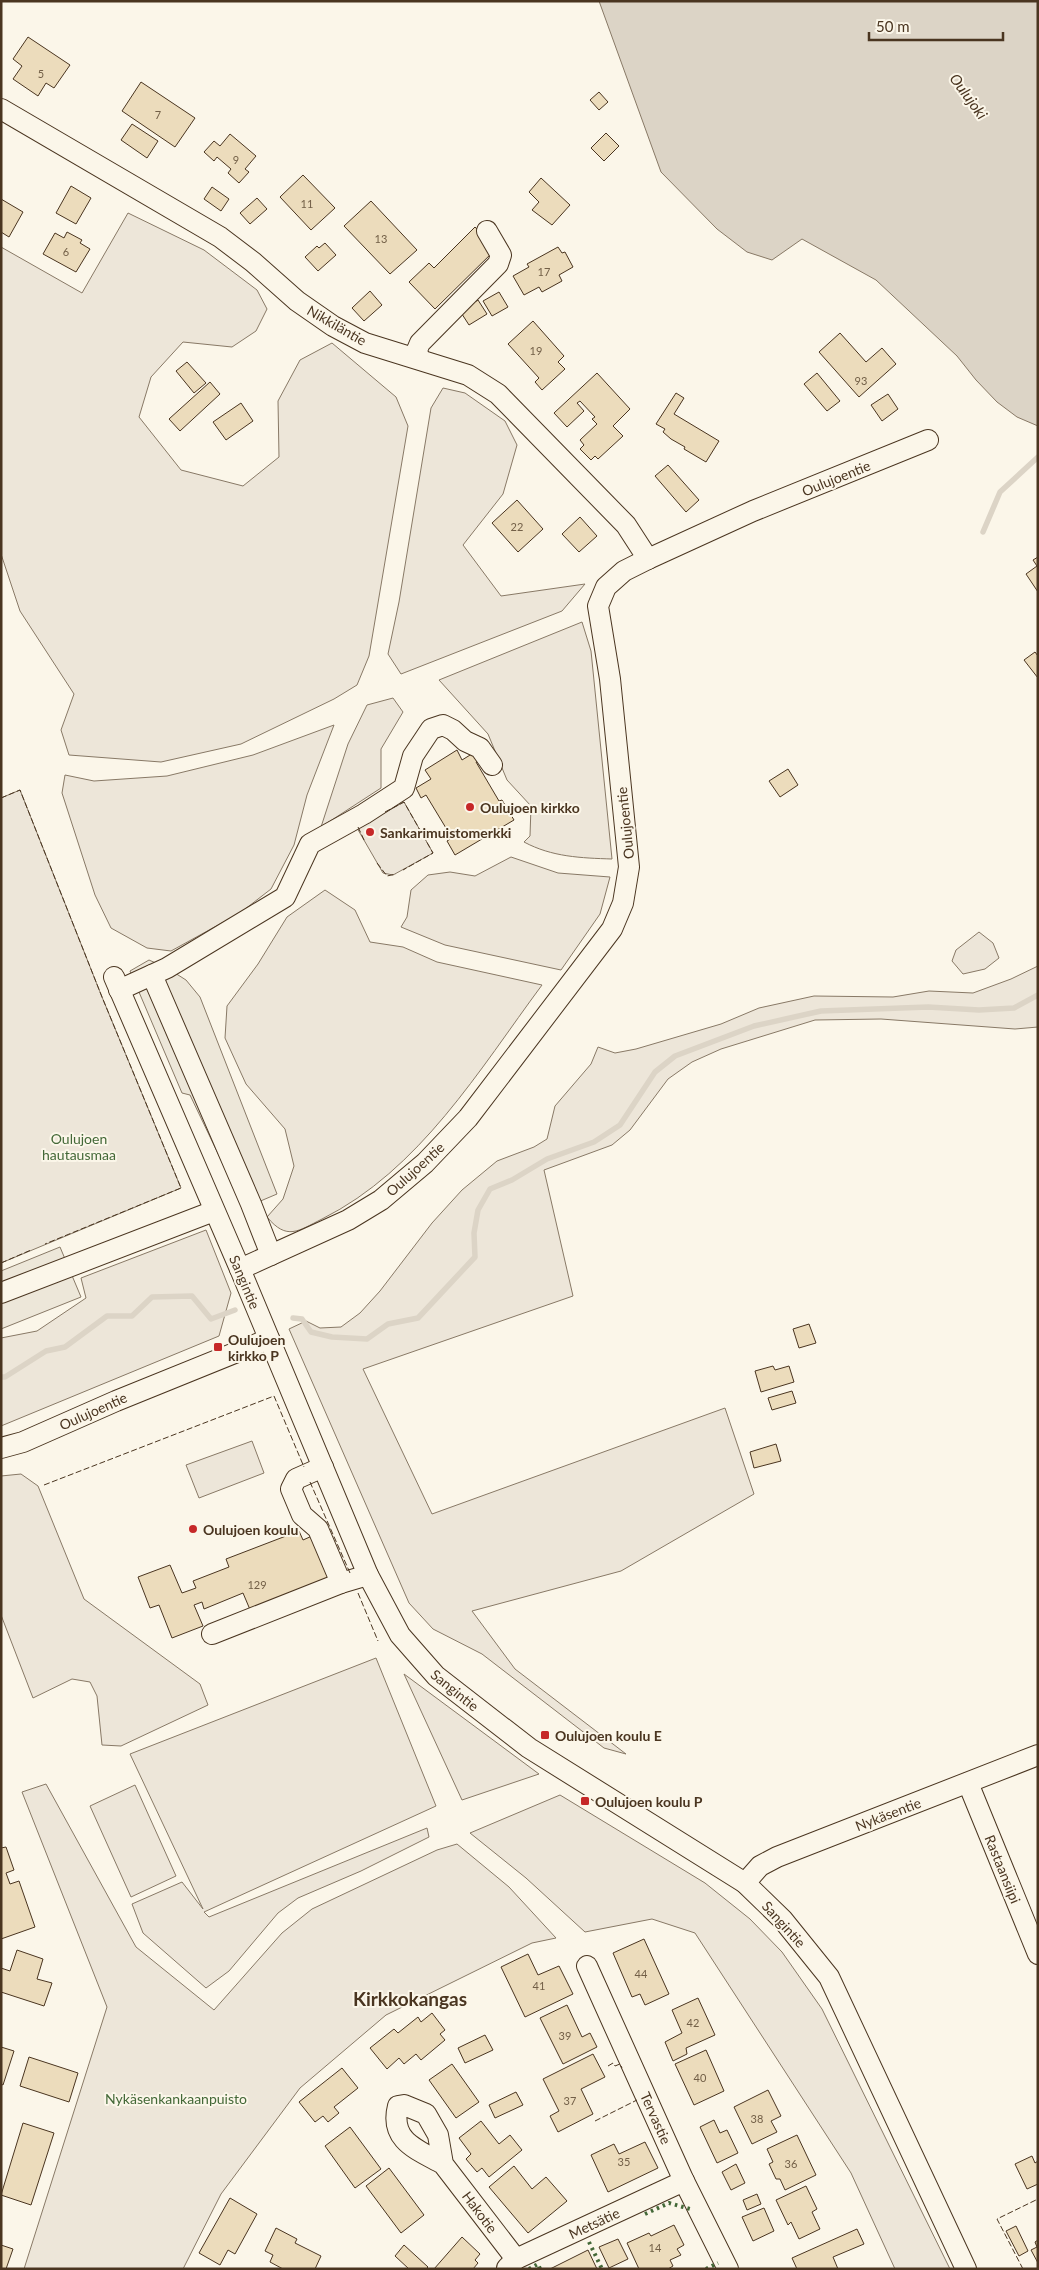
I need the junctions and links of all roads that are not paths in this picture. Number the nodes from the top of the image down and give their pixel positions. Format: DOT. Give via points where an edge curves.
graph roads {
  1 [pos="1,109"];
  2 [pos="486,231"];
  3 [pos="418,358"];
  4 [pos="928,440"];
  5 [pos="648,559"];
  6 [pos="492,765"];
  7 [pos="152,975"];
  8 [pos="214,1211"];
  9 [pos="271,1255"];
  10 [pos="240,1269"];
  11 [pos="1,1293"];
  12 [pos="269,1339"];
  13 [pos="1,1448"];
  14 [pos="323,1467"];
  15 [pos="368,1575"];
  16 [pos="341,1583"];
  17 [pos="212,1634"];
  18 [pos="1038,1755"];
  19 [pos="968,1783"];
  20 [pos="745,1883"];
  21 [pos="1038,1954"];
  22 [pos="587,1966"];
  23 [pos="443,2164"];
  24 [pos="684,2181"];
  25 [pos="511,2264"];
  26 [pos="728,2269"];
  27 [pos="966,2269"];
  1 -- 3 [label="street, Nikkiläntie" via="220,238 253,262 297,302 333,326 365,343"];
  2 -- 3 [label="street" via="501,255 498,264 420,343"];
  3 -- 5 [label="street, Nikkiläntie" via="468,375 498,394 626,525"];
  4 -- 5 [label="street, Oulujoentie" via="753,511"];
  5 -- 9 [label="street, Oulujoentie" via="624,571 606,587 598,606 610,679 629,868 623,903 612,929 468,1118 425,1163 381,1200 348,1220"];
  6 -- 7 [label="street" via="480,748 453,730 443,725 430,729 414,756 404,788 310,844 285,897"];
  7 -- 8 [label="street, Sangintie" via="116,983"];
  7 -- 9 [label="street"];
  8 -- 10 [label="street, Sangintie"];
  8 -- 11 [label="street"];
  9 -- 10 [label="street, Oulujoentie"];
  10 -- 12 [label="street, Sangintie"];
  12 -- 13 [label="street, Oulujoentie"];
  12 -- 14 [label="street, Sangintie"];
  14 -- 15 [label="street, Sangintie"];
  14 -- 16 [label="street" via="296,1479 291,1490 302,1515 318,1529"];
  15 -- 16 [label="street"];
  15 -- 20 [label="street, Sangintie" via="400,1635 436,1676 529,1748"];
  16 -- 17 [label="street"];
  18 -- 19 [label="street, Nykäsentie"];
  19 -- 20 [label="street, Nykäsentie" via="777,1856 760,1866"];
  19 -- 21 [label="street, Rastaansiipi"];
  20 -- 27 [label="street, Sangintie" via="783,1920 829,1977"];
  22 -- 24 [label="street, Tervastie"];
  23 -- 25 [label="street, Hakotie"];
  24 -- 25 [label="street, Metsätie"];
  24 -- 26 [label="street, Tervastie"];
}
